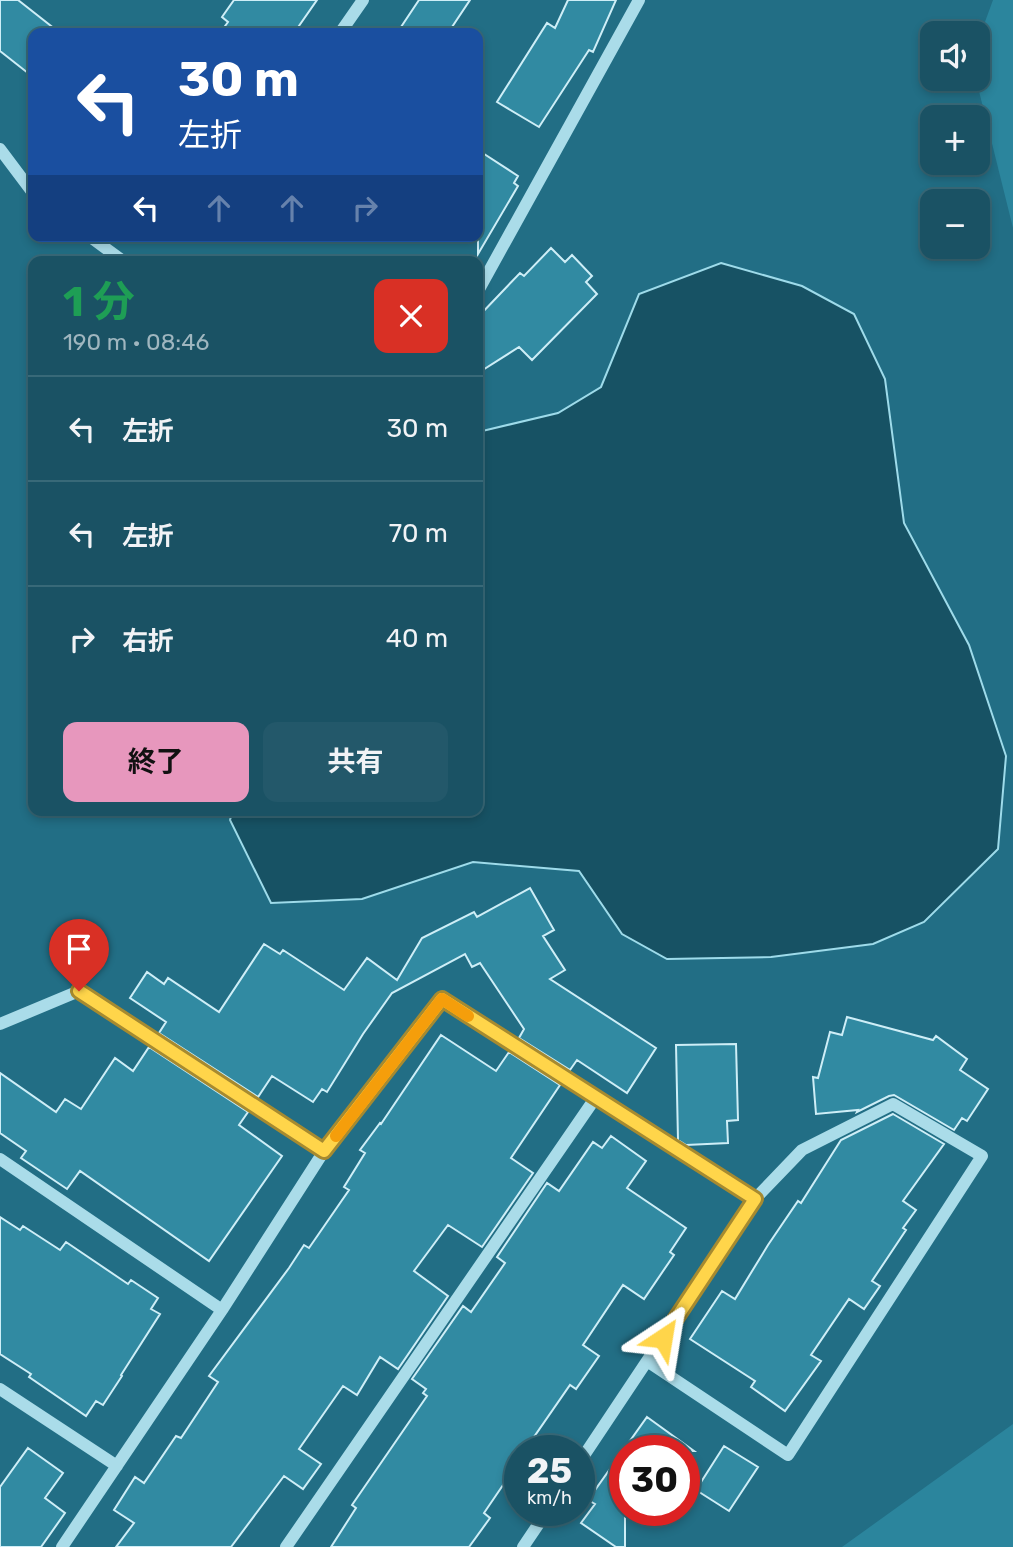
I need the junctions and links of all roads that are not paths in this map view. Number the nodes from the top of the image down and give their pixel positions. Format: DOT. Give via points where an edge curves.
graph roads {
  1 [pos="363,0"];
  2 [pos="639,0"];
  3 [pos="343,28"];
  4 [pos="0,149"];
  5 [pos="28,186"];
  6 [pos="97,242"];
  7 [pos="116,256"];
  8 [pos="483,282"];
  9 [pos="0,1024"];
  10 [pos="596,1097"];
  11 [pos="324,1151"];
  12 [pos="0,1159"];
  13 [pos="755,1199"];
  14 [pos="222,1310"];
  15 [pos="647,1361"];
  16 [pos="0,1389"];
  17 [pos="595,1439"];
  18 [pos="117,1466"];
  19 [pos="537,1526"];
  20 [pos="62,1547"];
  21 [pos="286,1547"];
  22 [pos="523,1547"];
  1 -- 3 [label="street"];
  2 -- 8 [label="street"];
  4 -- 5 [label="street"];
  6 -- 7 [label="street"];
  9 -- 11 [label="street" via="79,991"];
  10 -- 11 [label="street" via="442,999"];
  10 -- 13 [label="street"];
  10 -- 21 [label="street"];
  11 -- 14 [label="street"];
  12 -- 14 [label="street"];
  13 -- 15 [label="street"];
  13 -- 15 [label="street" via="802,1150 893,1104 982,1156 788,1455"];
  14 -- 18 [label="street"];
  15 -- 17 [label="street"];
  16 -- 18 [label="street"];
  18 -- 20 [label="street"];
  19 -- 22 [label="street"];
}
